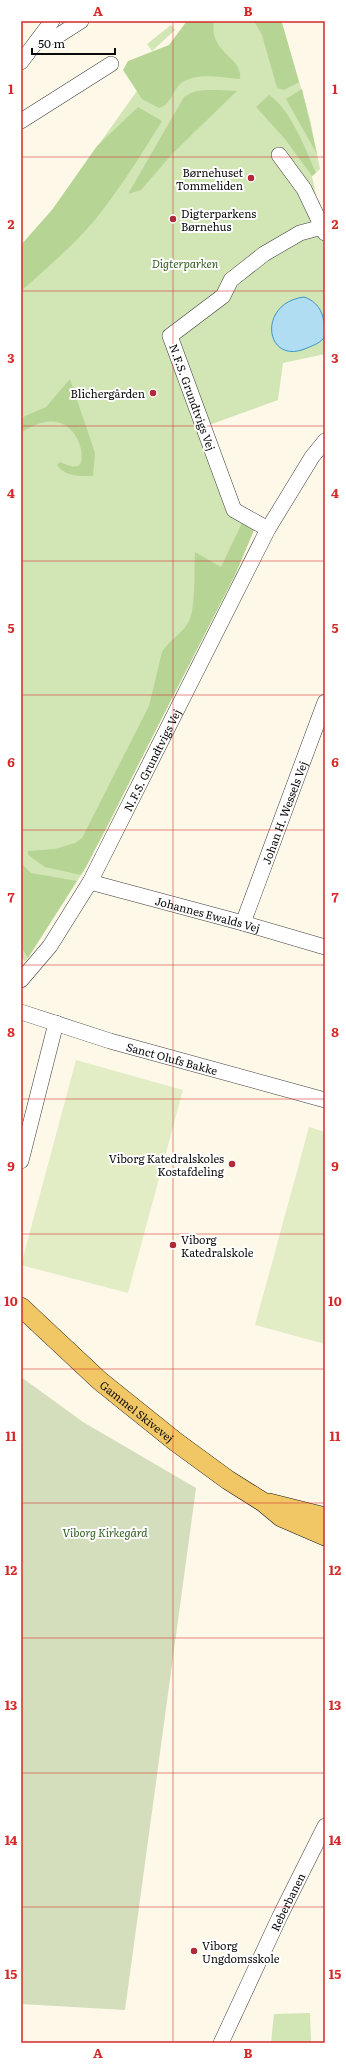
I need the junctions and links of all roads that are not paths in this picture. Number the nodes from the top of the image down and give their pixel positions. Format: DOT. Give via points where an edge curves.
graph roads {
  1 [pos="52,21"];
  2 [pos="81,21"];
  3 [pos="37,41"];
  4 [pos="21,62"];
  5 [pos="111,64"];
  6 [pos="21,121"];
  7 [pos="279,155"];
  8 [pos="324,230"];
  9 [pos="325,441"];
  10 [pos="268,530"];
  11 [pos="325,702"];
  12 [pos="90,882"];
  13 [pos="243,923"];
  14 [pos="325,947"];
  15 [pos="21,980"];
  16 [pos="21,1012"];
  17 [pos="56,1024"];
  18 [pos="325,1100"];
  19 [pos="21,1161"];
  20 [pos="21,1307"];
  21 [pos="264,1502"];
  22 [pos="325,1516"];
  23 [pos="325,1536"];
  24 [pos="325,1826"];
  25 [pos="221,2043"];
  1 -- 3 [label="street"];
  2 -- 3 [label="street" via="59,35"];
  3 -- 4 [label="street"];
  5 -- 6 [label="street"];
  7 -- 8 [label="street, N.F.S. Grundtvigs Vej" via="304,189"];
  8 -- 10 [label="street, N.F.S. Grundtvigs Vej" via="300,233 264,254 231,280 223,296 170,336 234,510"];
  9 -- 10 [label="street, N.F.S. Grundtvigs Vej" via="312,457"];
  10 -- 12 [label="street, N.F.S. Grundtvigs Vej"];
  11 -- 13 [label="street, Johan H. Wessels Vej"];
  12 -- 13 [label="street, Johannes Ewalds Vej"];
  12 -- 15 [label="street, N.F.S. Grundtvigs Vej" via="50,946"];
  13 -- 14 [label="street, Johannes Ewalds Vej"];
  16 -- 17 [label="street, Sanct Olufs Bakke"];
  17 -- 18 [label="street, Sanct Olufs Bakke" via="118,1044"];
  17 -- 19 [label="street"];
  20 -- 21 [label="main road, Gammel Skivevej" via="100,1382 228,1480"];
  21 -- 22 [label="main road, Gammel Skivevej"];
  21 -- 23 [label="main road, Gammel Skivevej" via="281,1517"];
  24 -- 25 [label="street, Reberbanen"];
}
